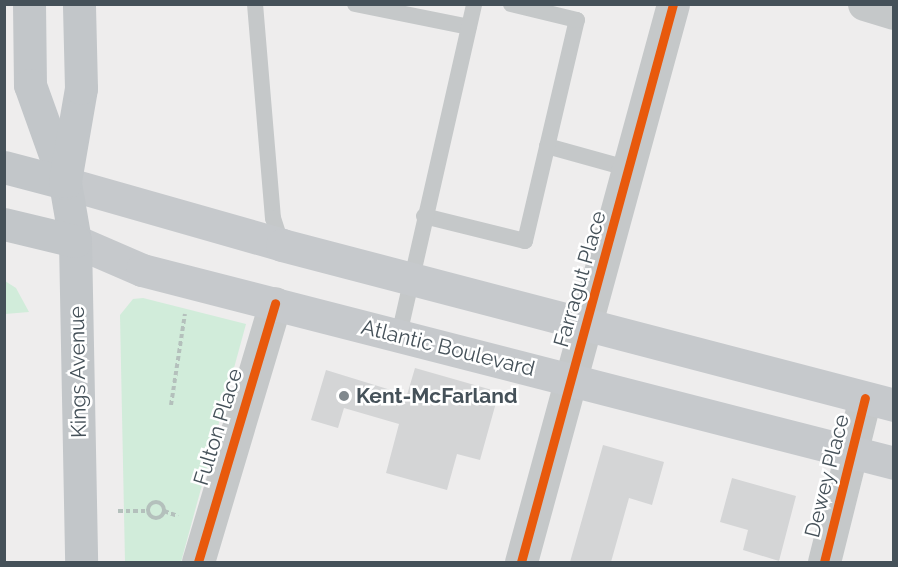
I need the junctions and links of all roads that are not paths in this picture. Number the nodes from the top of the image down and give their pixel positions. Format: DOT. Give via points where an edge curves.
graph roads {
  1 [pos="29,4"];
  2 [pos="79,4"];
  3 [pos="255,4"];
  4 [pos="355,4"];
  5 [pos="474,4"];
  6 [pos="511,4"];
  7 [pos="674,4"];
  8 [pos="864,4"];
  9 [pos="894,13"];
  10 [pos="469,27"];
  11 [pos="547,146"];
  12 [pos="4,167"];
  13 [pos="630,169"];
  14 [pos="65,183"];
  15 [pos="424,216"];
  16 [pos="4,224"];
  17 [pos="75,241"];
  18 [pos="282,245"];
  19 [pos="410,278"];
  20 [pos="275,303"];
  21 [pos="585,324"];
  22 [pos="399,335"];
  23 [pos="570,379"];
  24 [pos="879,402"];
  25 [pos="852,452"];
  26 [pos="894,463"];
  27 [pos="81,562"];
  28 [pos="198,562"];
  29 [pos="521,562"];
  30 [pos="824,562"];
  1 -- 14 [label="main road, Kings Avenue" via="30,85"];
  2 -- 14 [label="main road, Kings Avenue" via="81,88"];
  3 -- 18 [label="lane" via="273,218"];
  4 -- 10 [label="lane"];
  5 -- 10 [label="lane"];
  6 -- 11 [label="lane" via="577,20"];
  7 -- 13 [label="street, Farragut Place"];
  8 -- 9 [label="street"];
  10 -- 15 [label="lane"];
  11 -- 13 [label="lane"];
  11 -- 15 [label="lane" via="525,241"];
  12 -- 14 [label="main road"];
  13 -- 21 [label="street, Farragut Place"];
  14 -- 17 [label="main road, Kings Avenue"];
  14 -- 18 [label="main road"];
  15 -- 19 [label="lane"];
  16 -- 17 [label="main road, Atlantic Boulevard"];
  17 -- 20 [label="main road, Atlantic Boulevard" via="142,270"];
  17 -- 27 [label="main road, Kings Avenue"];
  18 -- 19 [label="main road"];
  19 -- 21 [label="main road"];
  19 -- 22 [label="lane"];
  20 -- 22 [label="main road, Atlantic Boulevard"];
  20 -- 28 [label="street, Fulton Place"];
  21 -- 23 [label="street, Farragut Place"];
  21 -- 24 [label="main road"];
  22 -- 23 [label="main road, Atlantic Boulevard"];
  23 -- 25 [label="main road, Atlantic Boulevard"];
  23 -- 29 [label="street, Farragut Place"];
  24 -- 25 [label="street, Dewey Place"];
  25 -- 26 [label="main road, Atlantic Boulevard"];
  25 -- 30 [label="street, Dewey Place"];
}
